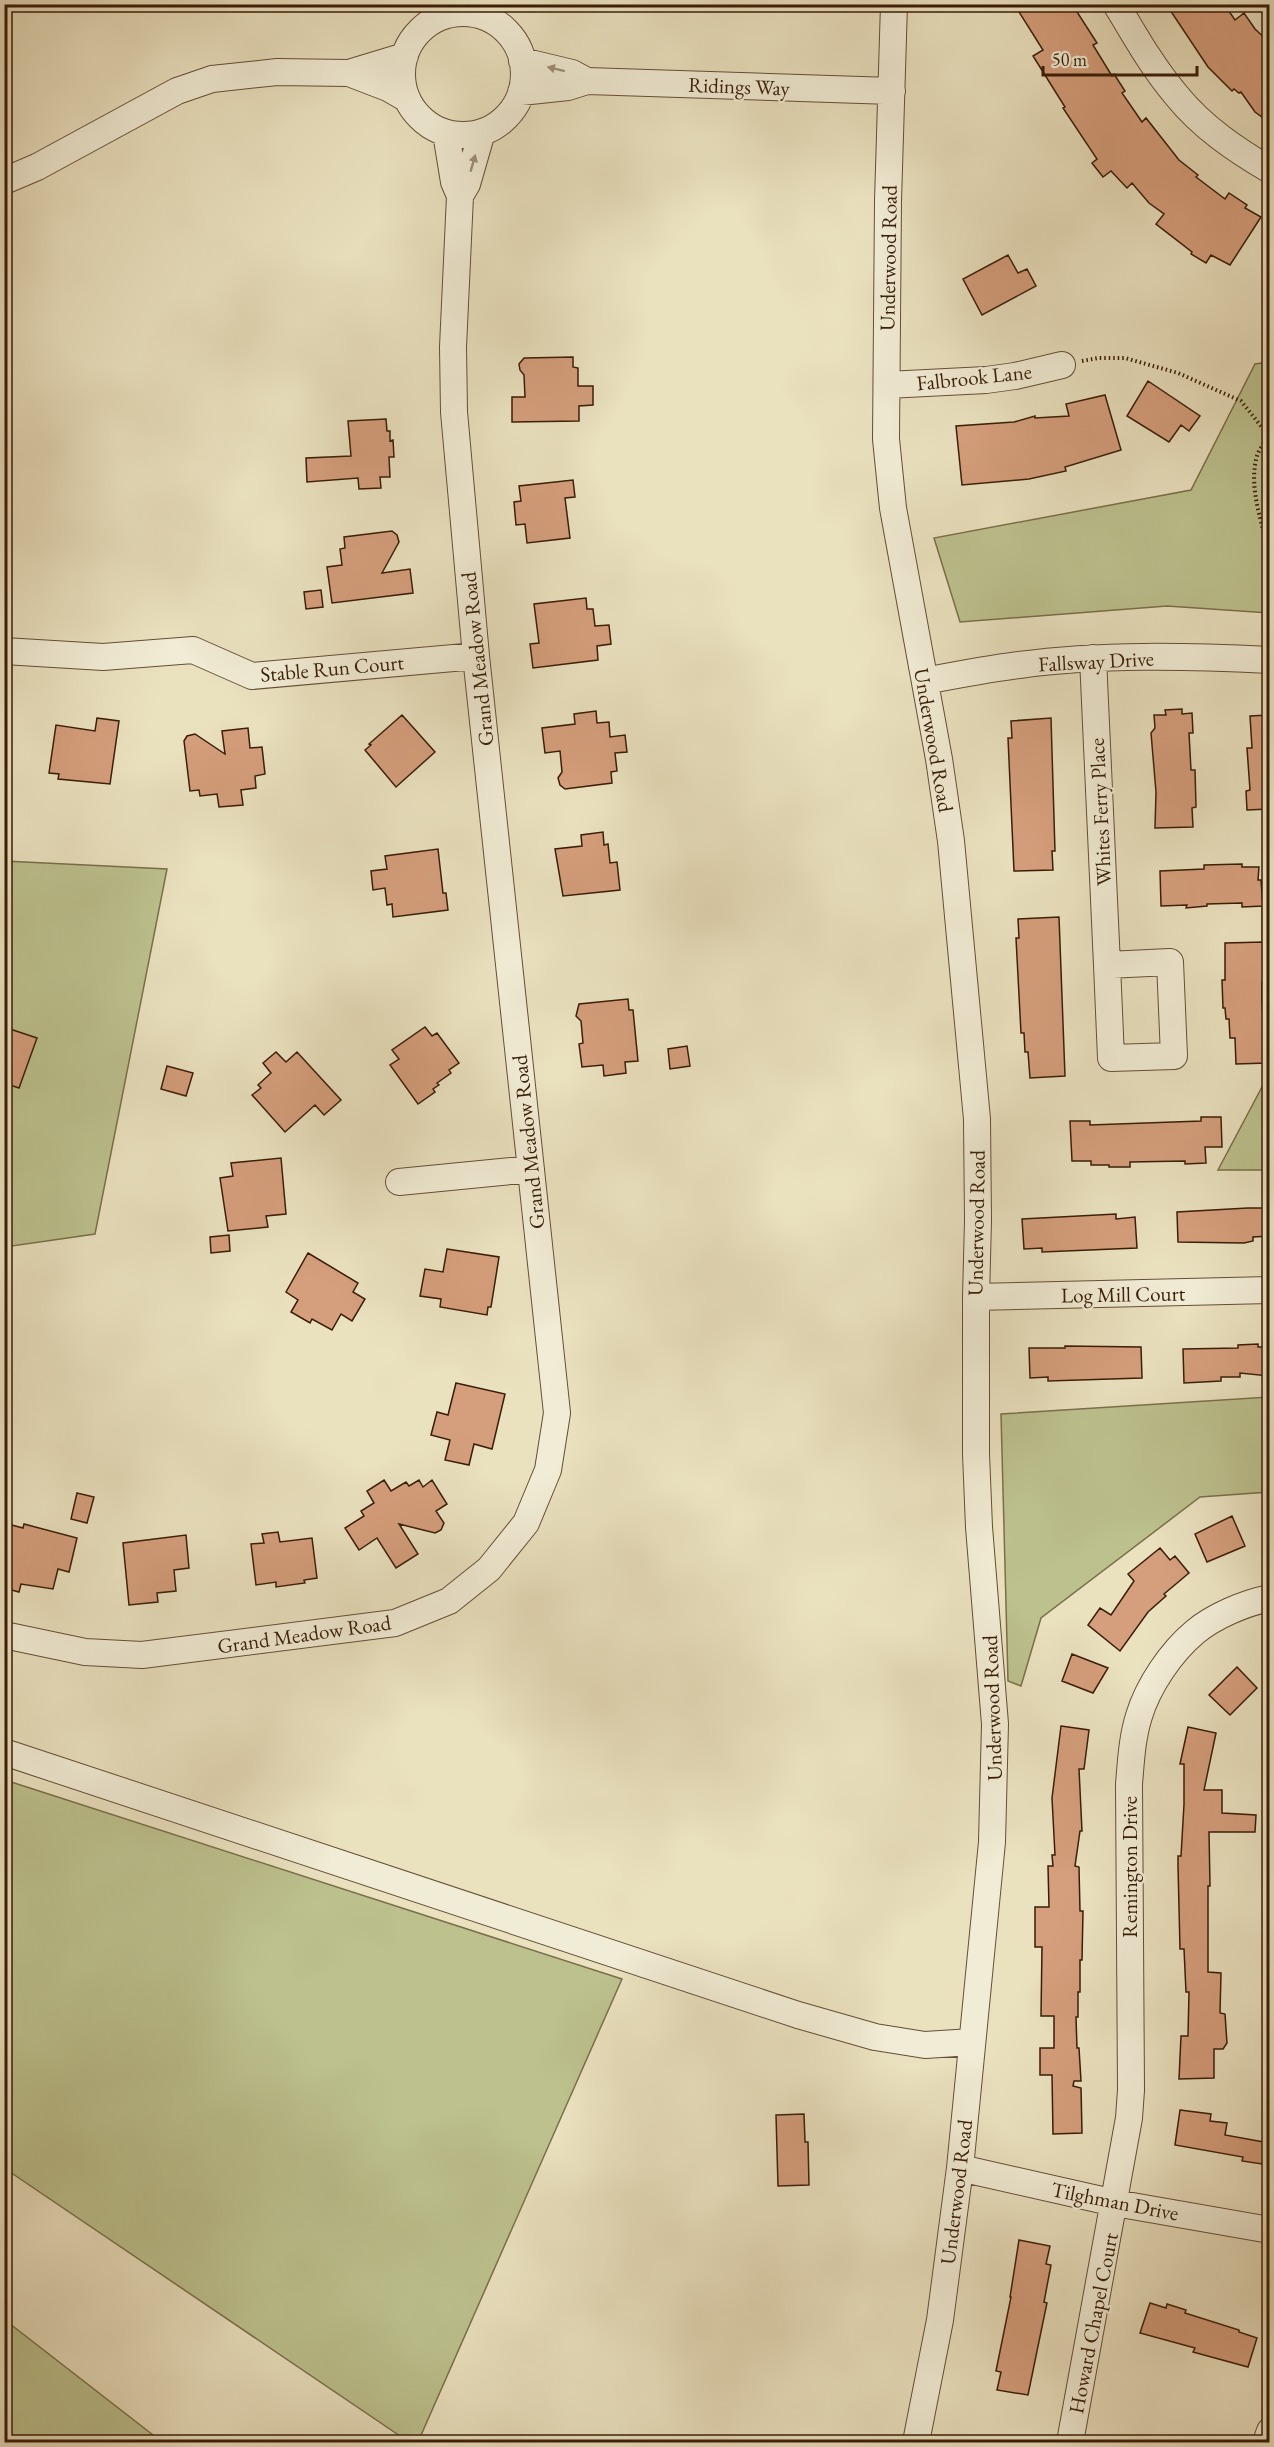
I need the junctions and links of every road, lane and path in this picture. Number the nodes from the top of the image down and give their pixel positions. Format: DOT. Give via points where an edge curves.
graph roads {
  1 [pos="894,4"];
  2 [pos="1116,4"];
  3 [pos="474,10"];
  4 [pos="444,11"];
  5 [pos="405,56"];
  6 [pos="522,61"];
  7 [pos="349,73"];
  8 [pos="587,81"];
  9 [pos="892,91"];
  10 [pos="521,93"];
  11 [pos="407,99"];
  12 [pos="482,132"];
  13 [pos="446,133"];
  14 [pos="1269,170"];
  15 [pos="4,181"];
  16 [pos="460,196"];
  17 [pos="1062,365"];
  18 [pos="887,385"];
  19 [pos="1269,436"];
  20 [pos="1269,554"];
  21 [pos="4,651"];
  22 [pos="476,656"];
  23 [pos="1093,658"];
  24 [pos="1269,660"];
  25 [pos="925,681"];
  26 [pos="1107,965"];
  27 [pos="531,1169"];
  28 [pos="399,1182"];
  29 [pos="1269,1290"];
  30 [pos="976,1298"];
  31 [pos="1269,1598"];
  32 [pos="4,1635"];
  33 [pos="4,1752"];
  34 [pos="972,2042"];
  35 [pos="960,2168"];
  36 [pos="1115,2203"];
  37 [pos="1269,2230"];
  38 [pos="1269,2431"];
  39 [pos="916,2442"];
  40 [pos="1070,2442"];
  41 [pos="1266,2442"];
  1 -- 9 [label="street, Underwood Road"];
  2 -- 14 [label="street" via="1178,98 1239,151"];
  3 -- 4 [label="street" via="456,14"];
  3 -- 6 [label="street" via="509,34"];
  4 -- 5 [label="street" via="414,37"];
  5 -- 7 [label="street"];
  5 -- 11 [label="street" via="402,84"];
  8 -- 6 [label="street, Ridings Way, one-way" via="572,73"];
  6 -- 10 [label="street"];
  7 -- 11 [label="street"];
  7 -- 15 [label="street" via="277,72 212,80 177,91"];
  8 -- 9 [label="street, Ridings Way"];
  8 -- 10 [label="street, Ridings Way"];
  9 -- 18 [label="street, Underwood Road"];
  10 -- 12 [label="street" via="504,120"];
  11 -- 13 [label="street" via="428,125"];
  12 -- 13 [label="street"];
  16 -- 12 [label="street, Grand Meadow Road, one-way"];
  13 -- 16 [label="street, Grand Meadow Road"];
  16 -- 22 [label="street, Grand Meadow Road" via="454,412"];
  17 -- 18 [label="street, Falbrook Lane" via="996,379"];
  17 -- 19 [label="path" via="1125,358 1179,373 1241,401"];
  18 -- 25 [label="street, Underwood Road" via="886,440 892,508"];
  19 -- 20 [label="path" via="1257,453 1254,469"];
  21 -- 22 [label="street, Stable Run Court" via="103,657 193,650 252,676"];
  22 -- 27 [label="street, Grand Meadow Road"];
  23 -- 24 [label="street, Fallsway Drive"];
  23 -- 25 [label="street, Fallsway Drive" via="1020,664"];
  23 -- 26 [label="street, Whites Ferry Place"];
  25 -- 30 [label="street, Underwood Road" via="951,841 977,1119"];
  27 -- 28 [label="street"];
  27 -- 32 [label="street, Grand Meadow Road" via="557,1413 548,1470 526,1522 489,1569 449,1601 395,1623 322,1634 142,1655 85,1652"];
  29 -- 30 [label="street, Log Mill Court"];
  30 -- 34 [label="street, Underwood Road" via="975,1454 995,1747 992,1842"];
  31 -- 36 [label="street, Remington Drive" via="1225,1614 1195,1632 1156,1680 1139,1715 1129,1784 1131,2090"];
  33 -- 34 [label="street" via="798,2015 875,2037 925,2045"];
  34 -- 35 [label="street, Underwood Road"];
  35 -- 36 [label="street, Tilghman Drive"];
  35 -- 39 [label="street, Underwood Road" via="940,2320"];
  36 -- 37 [label="street, Tilghman Drive"];
  36 -- 40 [label="street, Howard Chapel Court"];
  38 -- 41 [label="street"];
}
